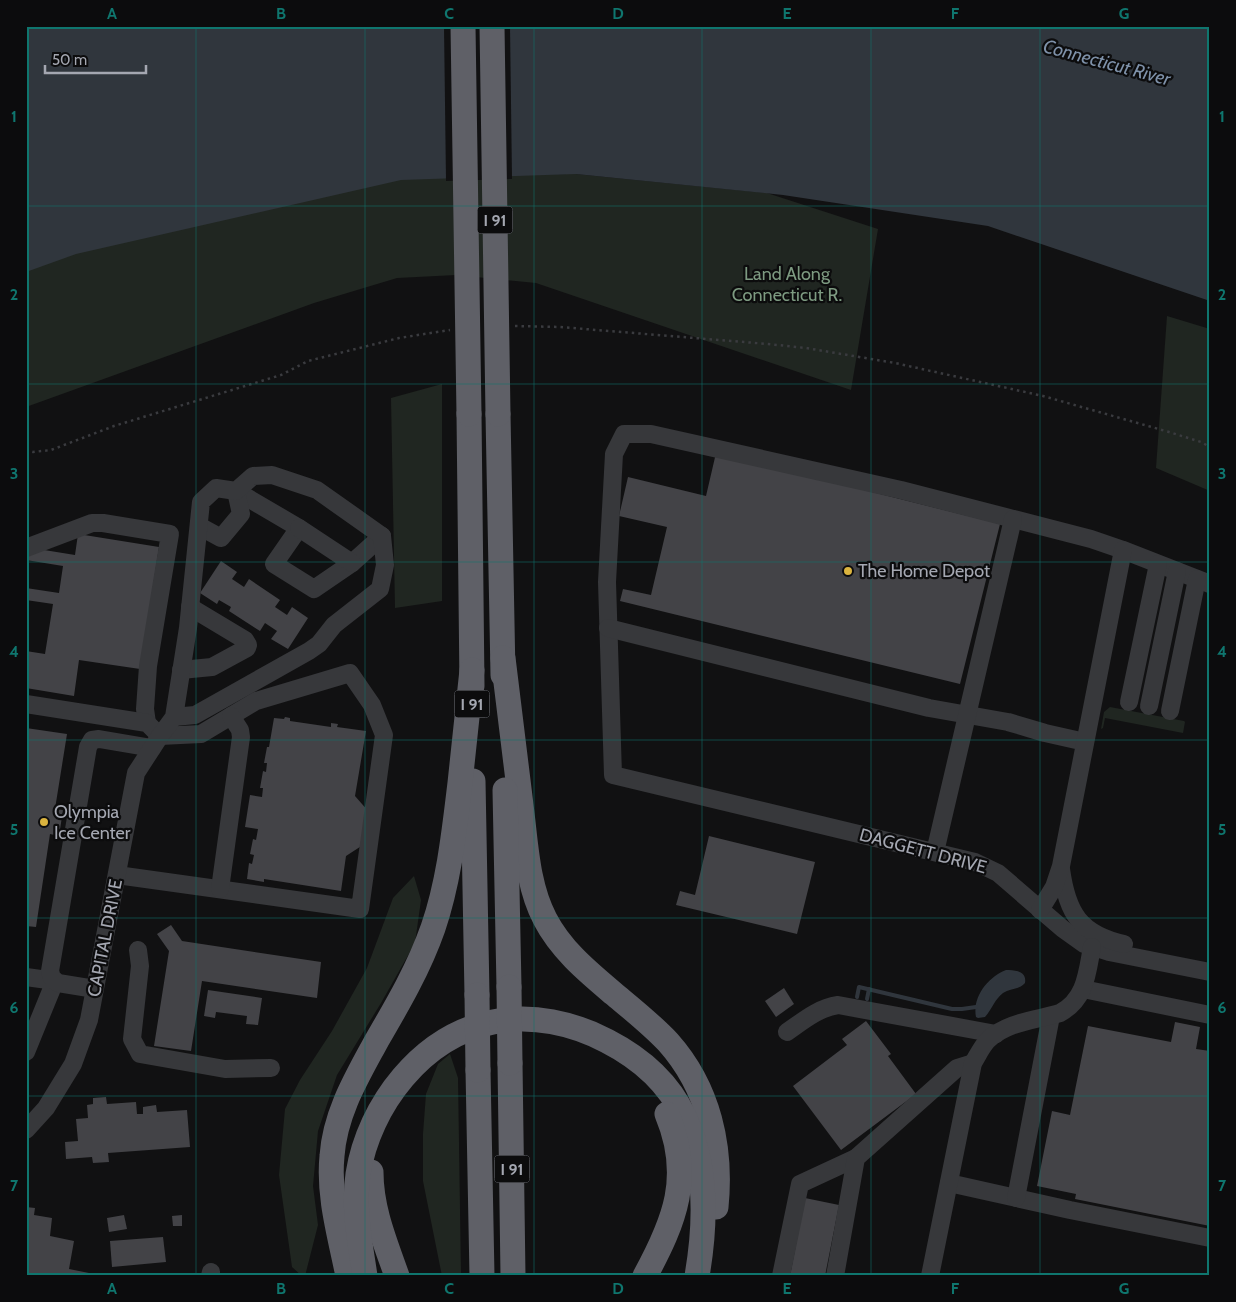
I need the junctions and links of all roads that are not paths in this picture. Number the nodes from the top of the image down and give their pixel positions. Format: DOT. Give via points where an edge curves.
graph roads {
  1 [pos="463,26"];
  2 [pos="492,26"];
  3 [pos="236,491"];
  4 [pos="1013,519"];
  5 [pos="198,526"];
  6 [pos="299,528"];
  7 [pos="382,536"];
  8 [pos="26,548"];
  9 [pos="1124,550"];
  10 [pos="352,563"];
  11 [pos="1185,574"];
  12 [pos="190,607"];
  13 [pos="608,628"];
  14 [pos="503,658"];
  15 [pos="181,670"];
  16 [pos="472,670"];
  17 [pos="26,704"];
  18 [pos="968,714"];
  19 [pos="231,716"];
  20 [pos="174,717"];
  21 [pos="147,723"];
  22 [pos="156,742"];
  23 [pos="1085,742"];
  24 [pos="935,852"];
  25 [pos="1061,866"];
  26 [pos="117,874"];
  27 [pos="220,889"];
  28 [pos="1040,910"];
  29 [pos="1092,947"];
  30 [pos="138,950"];
  31 [pos="1210,972"];
  32 [pos="26,977"];
  33 [pos="55,981"];
  34 [pos="95,989"];
  35 [pos="1083,989"];
  36 [pos="1210,1014"];
  37 [pos="1051,1016"];
  38 [pos="787,1032"];
  39 [pos="589,1033"];
  40 [pos="996,1034"];
  41 [pos="26,1052"];
  42 [pos="973,1063"];
  43 [pos="416,1064"];
  44 [pos="272,1068"];
  45 [pos="29,1122"];
  46 [pos="856,1158"];
  47 [pos="949,1183"];
  48 [pos="1016,1198"];
  49 [pos="1210,1238"];
  50 [pos="348,1276"];
  51 [pos="365,1276"];
  52 [pos="397,1276"];
  53 [pos="482,1276"];
  54 [pos="514,1276"];
  55 [pos="645,1276"];
  56 [pos="697,1276"];
  57 [pos="702,1276"];
  58 [pos="781,1276"];
  59 [pos="835,1276"];
  60 [pos="930,1276"];
  1 -- 16 [label="highway, I 91, bridge"];
  2 -- 14 [label="highway, I 91, bridge"];
  3 -- 5 [label="street" via="216,488 201,502"];
  3 -- 5 [label="street" via="241,514 221,538"];
  3 -- 6 [label="street"];
  3 -- 7 [label="street" via="253,476 272,475 316,490"];
  4 -- 9 [label="street"];
  4 -- 13 [label="street" via="901,490 651,434 624,434 614,454 607,582"];
  4 -- 18 [label="street"];
  5 -- 12 [label="street"];
  6 -- 10 [label="street"];
  6 -- 10 [label="street" via="274,564 314,589"];
  7 -- 10 [label="street"];
  7 -- 20 [label="street" via="385,565 380,589 334,625 310,651 195,715"];
  8 -- 21 [label="street" via="92,523 170,534 148,666"];
  9 -- 11 [label="street"];
  9 -- 23 [label="street"];
  11 -- 11 [label="street" via="1154,707"];
  12 -- 15 [label="street"];
  12 -- 15 [label="street" via="245,640 248,645 212,666"];
  13 -- 18 [label="street" via="929,708"];
  13 -- 24 [label="street, DAGGETT DRIVE" via="613,775"];
  14 -- 54 [label="highway, I 91, bridge"];
  14 -- 57 [label="highway" via="528,861 542,913 559,942 577,962 668,1042 690,1072 706,1106 716,1144 718,1180 714,1221"];
  15 -- 20 [label="street"];
  16 -- 50 [label="highway" via="455,828 440,905 414,974 349,1093 335,1135 332,1192"];
  16 -- 53 [label="highway, I 91, bridge"];
  17 -- 21 [label="street"];
  18 -- 23 [label="street"];
  18 -- 24 [label="street"];
  19 -- 22 [label="street" via="201,734"];
  19 -- 27 [label="street" via="241,737"];
  19 -- 27 [label="street" via="256,701 350,673 372,705 384,736 360,909"];
  20 -- 22 [label="street, CAPITAL DRIVE"];
  21 -- 22 [label="street"];
  22 -- 26 [label="street, CAPITAL DRIVE" via="136,773"];
  22 -- 33 [label="street" via="99,739 92,740 88,747 50,971"];
  23 -- 25 [label="street"];
  24 -- 28 [label="street, DAGGETT DRIVE" via="991,868"];
  25 -- 28 [label="street"];
  25 -- 31 [label="street" via="1072,909 1089,930 1104,939 1159,952"];
  26 -- 27 [label="street"];
  26 -- 34 [label="street, CAPITAL DRIVE"];
  28 -- 29 [label="street, DAGGETT DRIVE" via="1075,938"];
  29 -- 31 [label="street, DAGGETT DRIVE"];
  29 -- 35 [label="street"];
  30 -- 44 [label="street" via="140,966 132,1039 140,1054 225,1069"];
  32 -- 33 [label="street"];
  33 -- 34 [label="street"];
  33 -- 41 [label="street"];
  34 -- 45 [label="street, CAPITAL DRIVE" via="89,1020 72,1064 46,1108"];
  35 -- 36 [label="street"];
  35 -- 37 [label="street" via="1068,1009"];
  37 -- 40 [label="street" via="1008,1027"];
  37 -- 48 [label="street"];
  38 -- 40 [label="street" via="816,1012 838,1006"];
  39 -- 43 [label="highway" via="546,1021 493,1022 448,1041"];
  39 -- 55 [label="highway" via="622,1054 647,1080 665,1110 676,1144 679,1184 675,1209 667,1233"];
  39 -- 56 [label="highway" via="624,1051 655,1074 674,1099 688,1126 701,1181 702,1238"];
  40 -- 42 [label="street" via="987,1041"];
  42 -- 46 [label="street" via="957,1068"];
  42 -- 47 [label="street"];
  43 -- 51 [label="highway" via="381,1109 360,1163 357,1212"];
  43 -- 52 [label="highway" via="384,1111 375,1136 371,1162 374,1207"];
  46 -- 58 [label="street" via="800,1184"];
  46 -- 59 [label="street"];
  47 -- 48 [label="street"];
  47 -- 60 [label="street"];
  48 -- 49 [label="street"];
}
